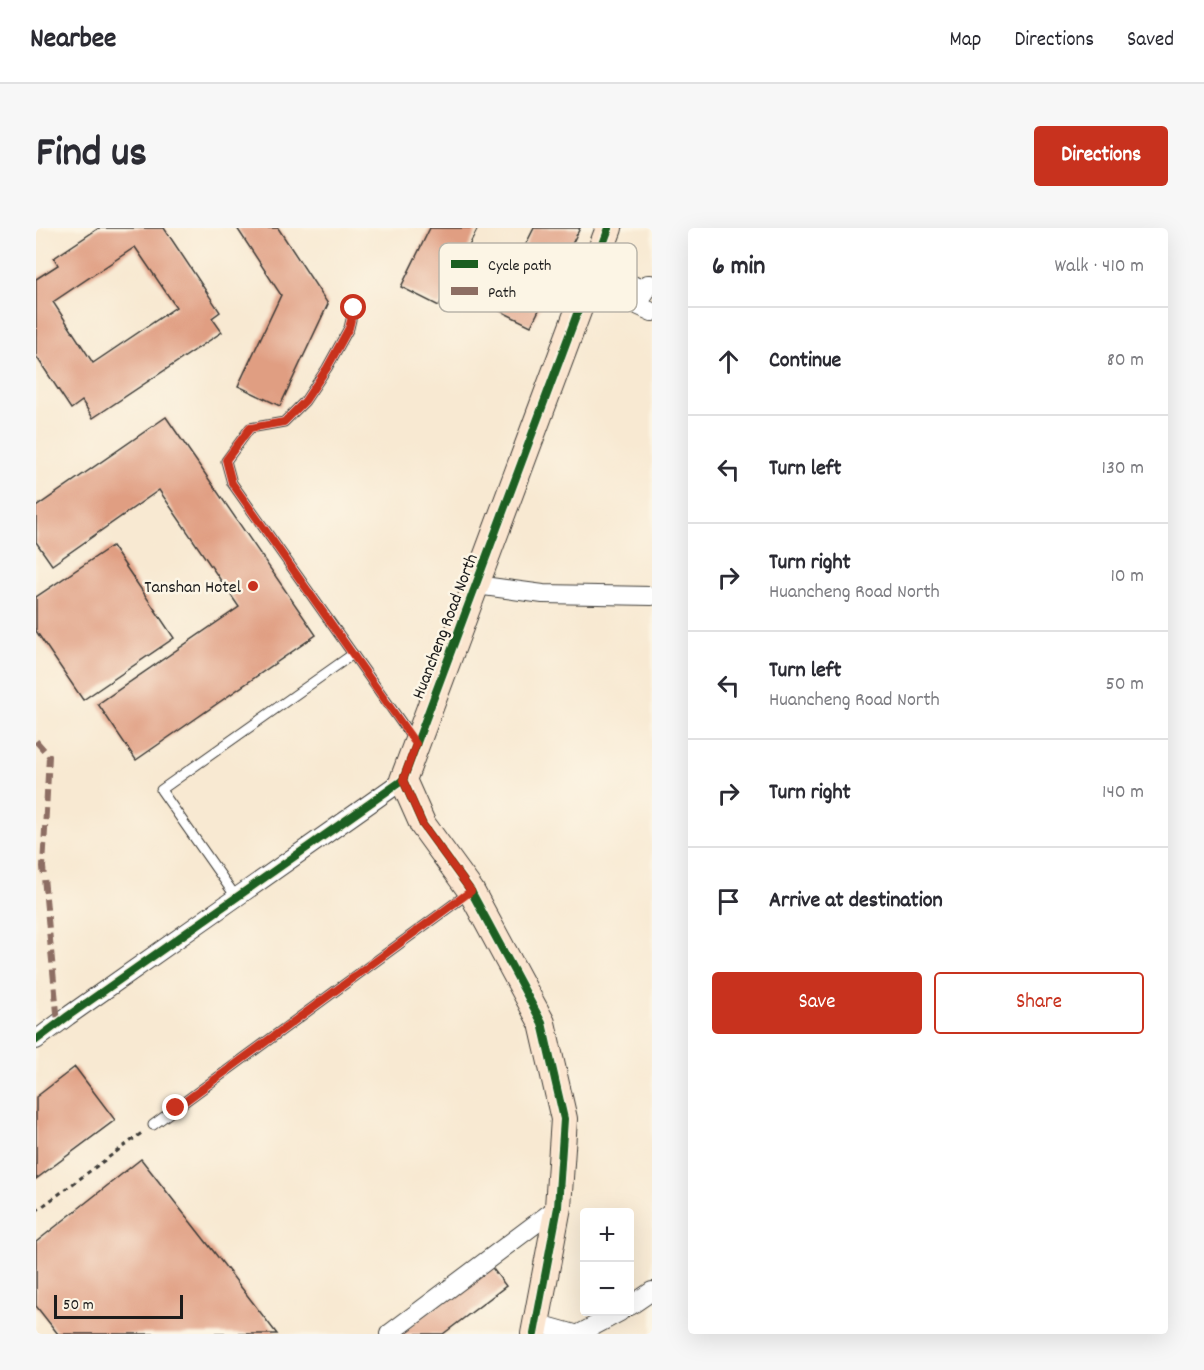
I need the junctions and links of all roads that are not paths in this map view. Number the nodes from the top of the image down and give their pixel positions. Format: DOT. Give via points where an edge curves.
graph roads {
  1 [pos="609,228"];
  2 [pos="603,243"];
  3 [pos="649,287"];
  4 [pos="354,308"];
  5 [pos="578,312"];
  6 [pos="652,312"];
  7 [pos="476,585"];
  8 [pos="652,596"];
  9 [pos="353,654"];
  10 [pos="416,744"];
  11 [pos="403,780"];
  12 [pos="471,891"];
  13 [pos="236,897"];
  14 [pos="36,1040"];
  15 [pos="153,1125"];
  16 [pos="558,1208"];
  17 [pos="652,1291"];
  18 [pos="634,1303"];
  19 [pos="611,1316"];
  20 [pos="535,1329"];
  21 [pos="389,1334"];
  22 [pos="574,1334"];
  23 [pos="579,1334"];
  1 -- 2 [label="street, Huancheng Road North"];
  3 -- 6 [label="street" via="639,306"];
  4 -- 9 [label="lane" via="349,328 305,401 284,422 250,428 226,460 232,483"];
  5 -- 7 [label="street, Huancheng Road North"];
  7 -- 8 [label="street" via="543,594"];
  7 -- 10 [label="street, Huancheng Road North"];
  9 -- 10 [label="lane"];
  9 -- 13 [label="lane" via="161,790"];
  10 -- 11 [label="street, Huancheng Road North"];
  11 -- 12 [label="street" via="423,825"];
  11 -- 13 [label="street"];
  12 -- 15 [label="lane"];
  12 -- 16 [label="street" via="542,1023 564,1119"];
  13 -- 14 [label="street"];
  16 -- 20 [label="street"];
  16 -- 21 [label="street"];
  17 -- 18 [label="street"];
  19 -- 23 [label="street"];
  20 -- 22 [label="street"];
}
